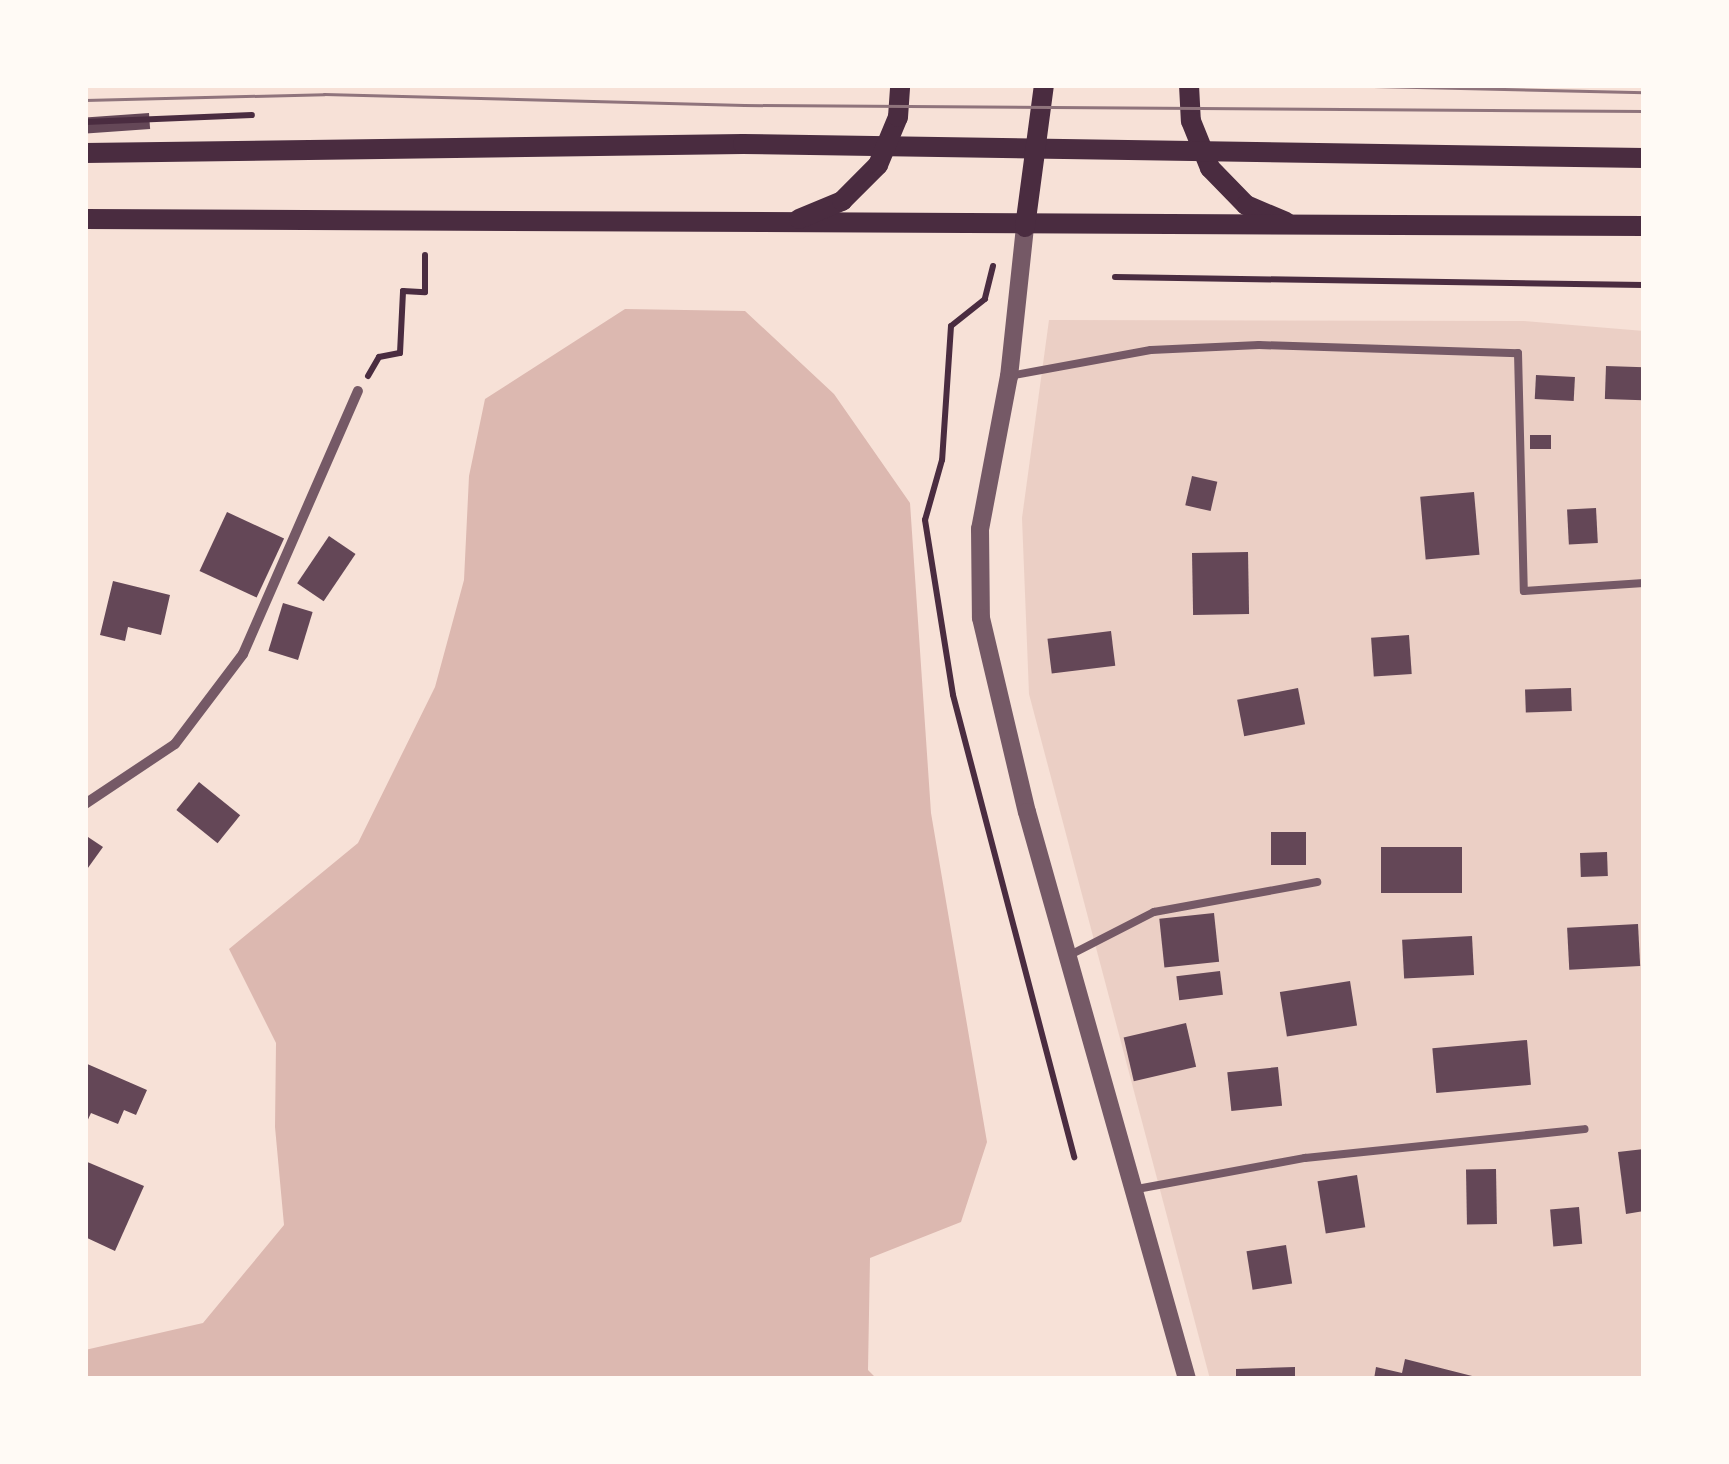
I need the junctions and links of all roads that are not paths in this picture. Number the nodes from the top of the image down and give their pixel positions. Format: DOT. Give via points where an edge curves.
graph roads {
  1 [pos="900,85"];
  2 [pos="1044,85"];
  3 [pos="1189,85"];
  4 [pos="85,153"];
  5 [pos="1644,158"];
  6 [pos="85,219"];
  7 [pos="767,224"];
  8 [pos="1644,226"];
  9 [pos="1025,227"];
  10 [pos="1320,227"];
  11 [pos="1009,376"];
  12 [pos="358,392"];
  13 [pos="1644,583"];
  14 [pos="85,804"];
  15 [pos="1317,882"];
  16 [pos="1068,956"];
  17 [pos="1585,1129"];
  18 [pos="1138,1188"];
  19 [pos="1187,1379"];
  1 -- 7 [label="main road" via="891,142 862,185 818,213"];
  2 -- 9 [label="main road"];
  3 -- 10 [label="main road" via="1198,146 1226,188 1269,217"];
  4 -- 5 [label="main road" via="743,144"];
  6 -- 7 [label="main road"];
  7 -- 9 [label="main road"];
  8 -- 10 [label="main road"];
  9 -- 10 [label="main road"];
  9 -- 11 [label="street"];
  11 -- 13 [label="lane" via="1187,348 1518,354 1524,591"];
  11 -- 16 [label="street" via="980,529 980,618"];
  12 -- 14 [label="street" via="243,654 175,744"];
  15 -- 16 [label="lane" via="1154,912"];
  16 -- 18 [label="street"];
  17 -- 18 [label="lane" via="1305,1158"];
  18 -- 19 [label="street"];
}
